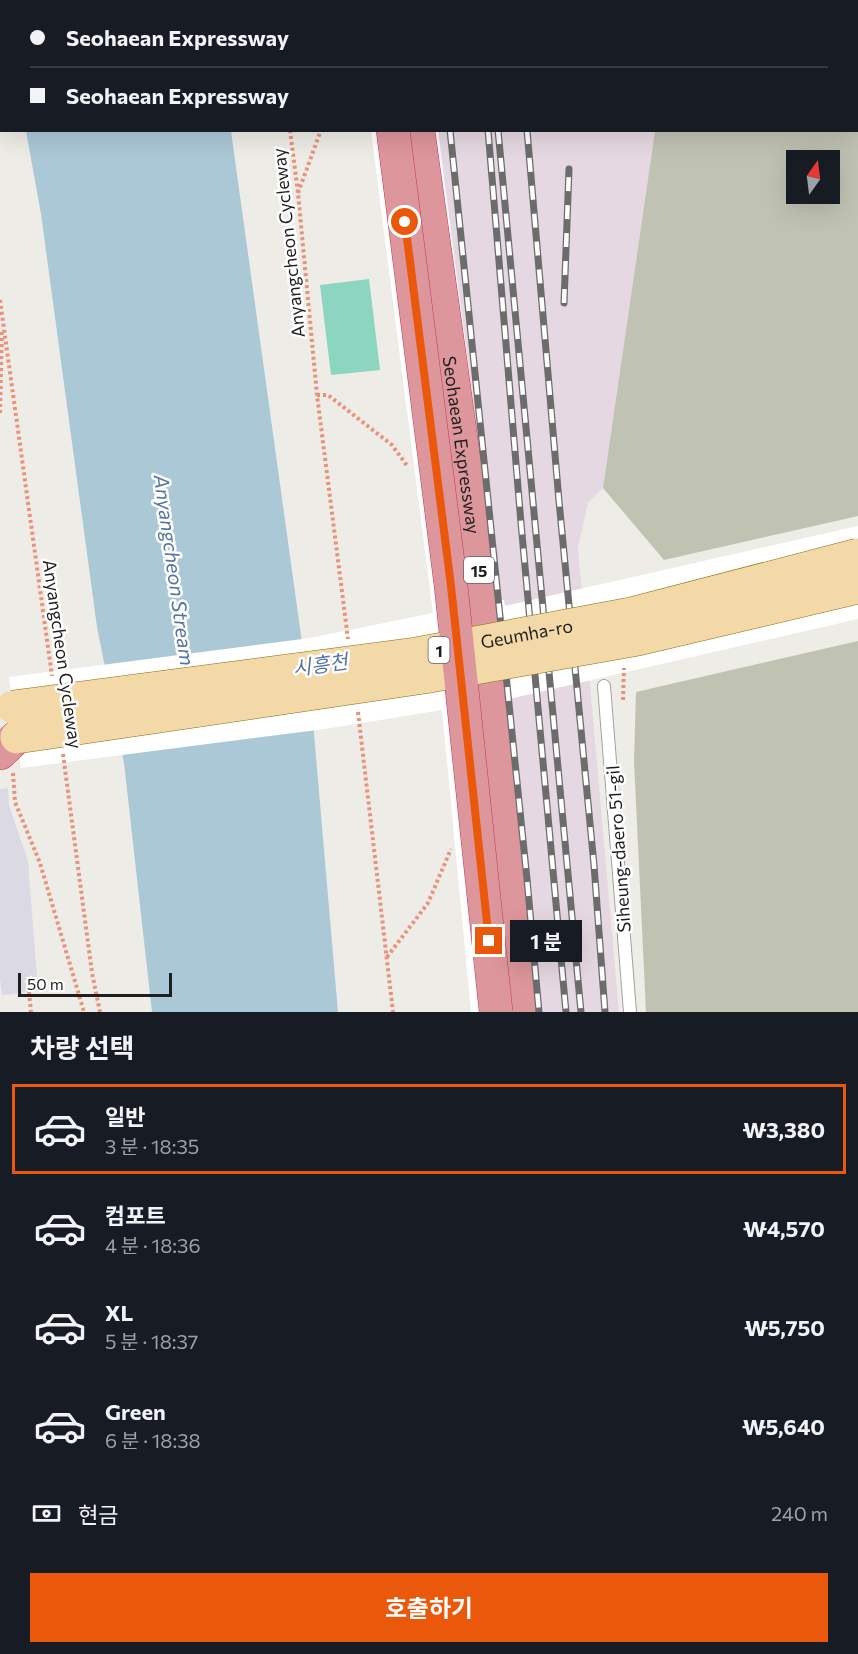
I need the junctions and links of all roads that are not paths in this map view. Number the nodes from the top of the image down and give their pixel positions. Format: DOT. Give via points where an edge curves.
graph roads {
  1 [pos="393,132"];
  2 [pos="418,132"];
  3 [pos="858,555"];
  4 [pos="858,587"];
  5 [pos="604,686"];
  6 [pos="11,740"];
  7 [pos="621,745"];
  8 [pos="611,761"];
  9 [pos="496,1012"];
  10 [pos="523,1012"];
  11 [pos="630,1012"];
  1 -- 9 [label="highway, Seohaean Expressway / 15, bridge" via="451,586"];
  2 -- 10 [label="highway, Seohaean Expressway / 15, bridge" via="481,582"];
  3 -- 6 [label="main road, Geumha-ro / 1, bridge" via="631,614 416,654"];
  4 -- 6 [label="main road, Geumha-ro / 1, bridge" via="616,643 424,677"];
  5 -- 8 [label="lane, Siheung-daero 51-gil"];
  7 -- 8 [label="lane"];
  8 -- 11 [label="lane, Siheung-daero 51-gil"];
}
